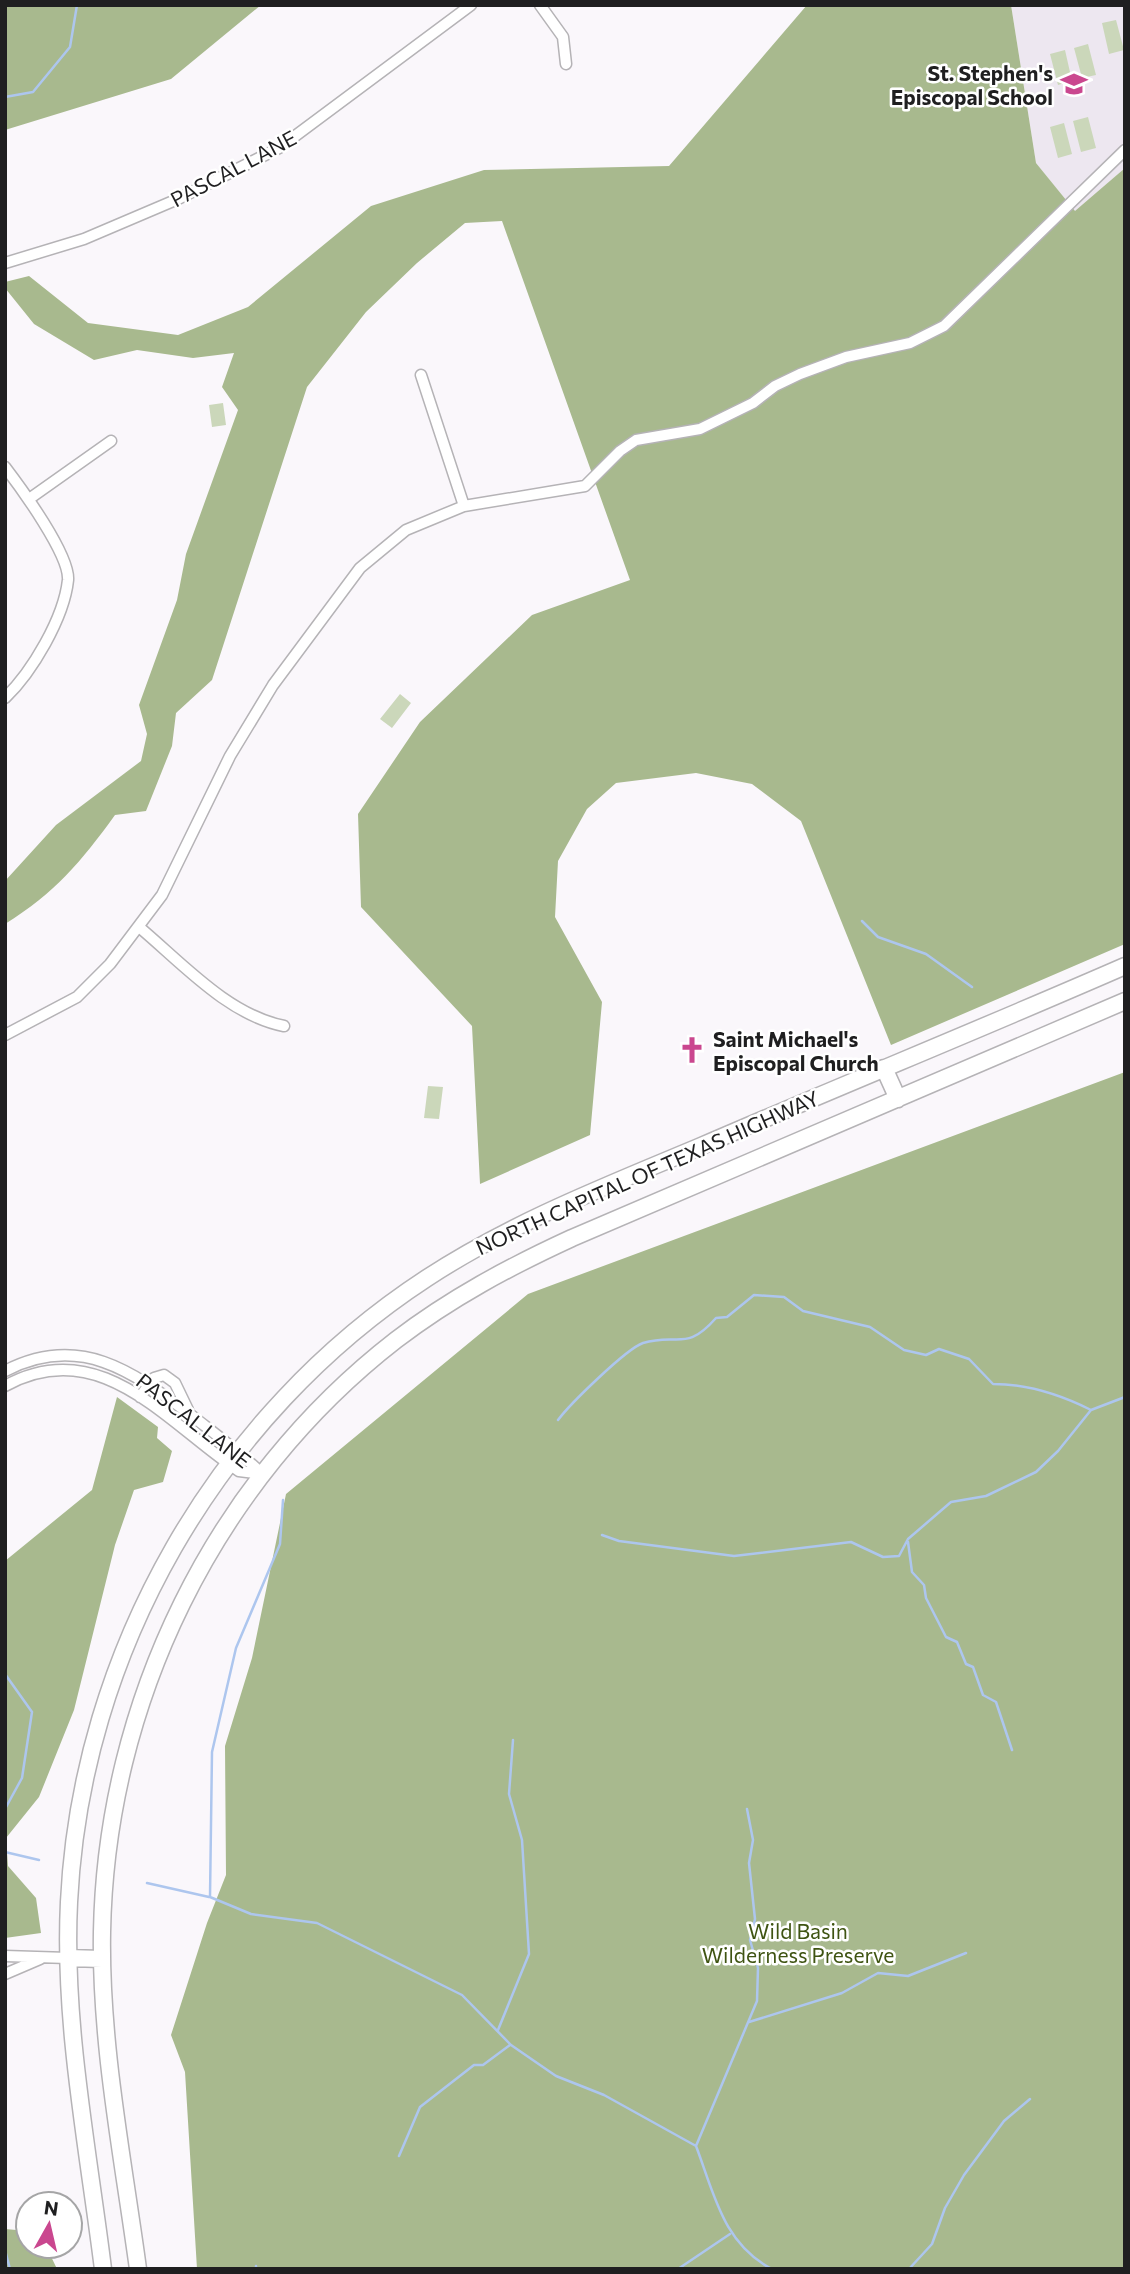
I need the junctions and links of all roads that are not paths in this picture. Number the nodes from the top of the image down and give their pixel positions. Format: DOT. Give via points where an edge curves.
graph roads {
  1 [pos="471,5"];
  2 [pos="540,5"];
  3 [pos="566,64"];
  4 [pos="1125,150"];
  5 [pos="5,263"];
  6 [pos="421,375"];
  7 [pos="111,441"];
  8 [pos="5,467"];
  9 [pos="29,499"];
  10 [pos="464,506"];
  11 [pos="5,698"];
  12 [pos="139,928"];
  13 [pos="1125,966"];
  14 [pos="1125,1001"];
  15 [pos="285,1026"];
  16 [pos="5,1035"];
  17 [pos="884,1068"];
  18 [pos="898,1099"];
  19 [pos="126,1369"];
  20 [pos="5,1371"];
  21 [pos="118,1382"];
  22 [pos="150,1384"];
  23 [pos="5,1386"];
  24 [pos="140,1397"];
  25 [pos="195,1418"];
  26 [pos="233,1458"];
  27 [pos="262,1474"];
  28 [pos="5,1956"];
  29 [pos="44,1958"];
  30 [pos="68,1958"];
  31 [pos="103,1959"];
  32 [pos="6,1972"];
  33 [pos="103,2269"];
  34 [pos="138,2269"];
  1 -- 5 [label="street, PASCAL LANE" via="279,148 178,199 84,239"];
  2 -- 3 [label="street" via="563,37"];
  4 -- 10 [label="street" via="944,326 909,343 846,357 800,374 700,429 636,440 585,486"];
  6 -- 10 [label="street"];
  7 -- 9 [label="street"];
  8 -- 9 [label="street"];
  9 -- 11 [label="street" via="51,533 68,578 48,642"];
  10 -- 12 [label="street" via="406,530 359,568 253,715 172,878"];
  12 -- 15 [label="street" via="239,1008"];
  12 -- 16 [label="street" via="89,988"];
  13 -- 17 [label="highway, NORTH CAPITAL OF TEXAS HIGHWAY"];
  14 -- 18 [label="highway, NORTH CAPITAL OF TEXAS HIGHWAY"];
  17 -- 18 [label="highway"];
  17 -- 26 [label="highway, NORTH CAPITAL OF TEXAS HIGHWAY" via="518,1225 453,1261 340,1343"];
  18 -- 27 [label="highway, NORTH CAPITAL OF TEXAS HIGHWAY" via="572,1238 465,1292 353,1377"];
  19 -- 20 [label="street, PASCAL LANE" via="64,1356 33,1360"];
  19 -- 21 [label="street"];
  19 -- 22 [label="street, PASCAL LANE"];
  21 -- 23 [label="street, PASCAL LANE" via="89,1371 69,1370 31,1374"];
  21 -- 24 [label="street, PASCAL LANE"];
  22 -- 24 [label="street"];
  22 -- 25 [label="street, PASCAL LANE"];
  22 -- 25 [label="street" via="160,1375 170,1377"];
  24 -- 26 [label="street, PASCAL LANE"];
  25 -- 26 [label="street, PASCAL LANE"];
  26 -- 27 [label="street, PASCAL LANE"];
  26 -- 27 [label="street, PASCAL LANE" via="242,1472"];
  26 -- 30 [label="highway, NORTH CAPITAL OF TEXAS HIGHWAY" via="162,1569 129,1637 103,1711 77,1825"];
  27 -- 31 [label="highway, NORTH CAPITAL OF TEXAS HIGHWAY" via="193,1581 142,1699 110,1840 103,1896"];
  28 -- 29 [label="street"];
  29 -- 30 [label="street"];
  29 -- 32 [label="street"];
  30 -- 31 [label="highway"];
  30 -- 33 [label="highway, NORTH CAPITAL OF TEXAS HIGHWAY"];
  31 -- 34 [label="highway, NORTH CAPITAL OF TEXAS HIGHWAY" via="110,2061"];
}
